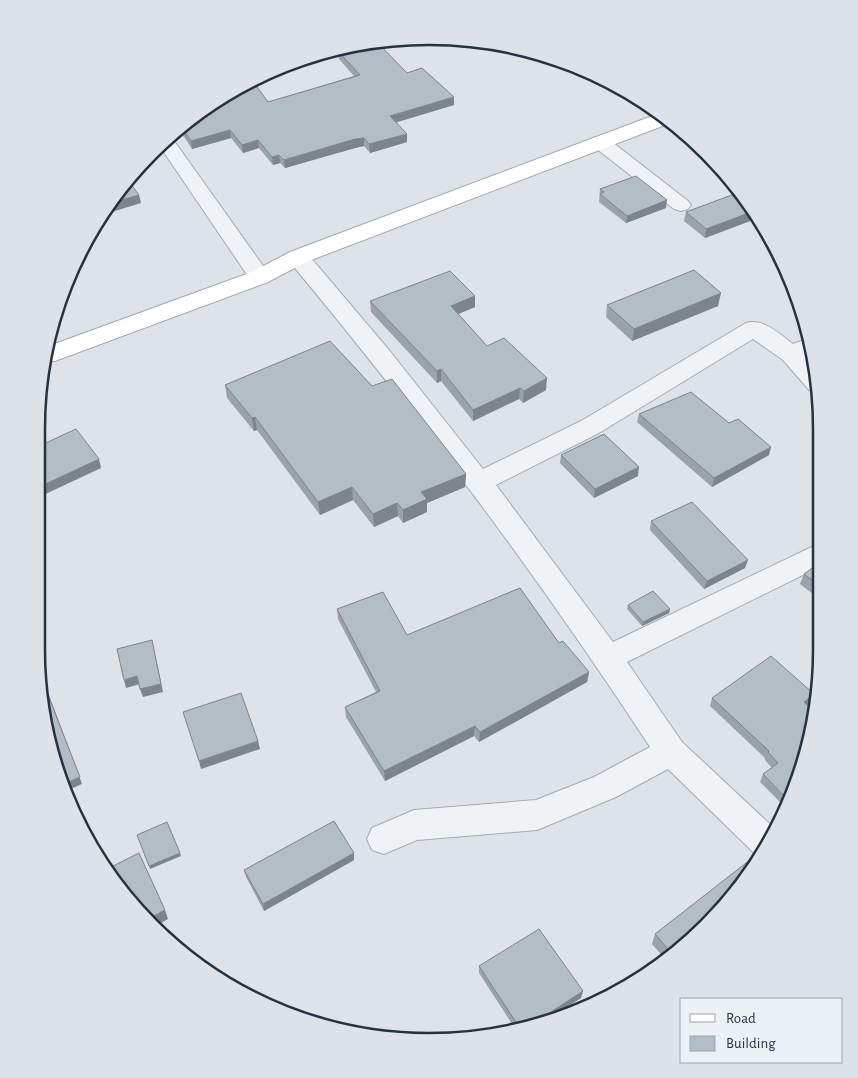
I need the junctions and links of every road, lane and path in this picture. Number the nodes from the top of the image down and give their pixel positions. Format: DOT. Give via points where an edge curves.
graph roads {
  1 [pos="658,120"];
  2 [pos="600,142"];
  3 [pos="169,146"];
  4 [pos="682,205"];
  5 [pos="298,257"];
  6 [pos="260,277"];
  7 [pos="801,350"];
  8 [pos="52,353"];
  9 [pos="807,363"];
  10 [pos="479,482"];
  11 [pos="813,557"];
  12 [pos="608,658"];
  13 [pos="671,752"];
  14 [pos="384,839"];
  15 [pos="763,840"];
  1 -- 2 [label="main road"];
  2 -- 4 [label="street"];
  2 -- 5 [label="main road"];
  3 -- 6 [label="street"];
  5 -- 6 [label="main road"];
  5 -- 10 [label="street" via="381,356"];
  6 -- 8 [label="main road"];
  7 -- 9 [label="street"];
  7 -- 10 [label="street" via="754,328 590,427"];
  10 -- 12 [label="street"];
  11 -- 12 [label="street"];
  12 -- 13 [label="street"];
  13 -- 14 [label="street" via="604,787 537,815 414,825"];
  13 -- 15 [label="street"];
}
